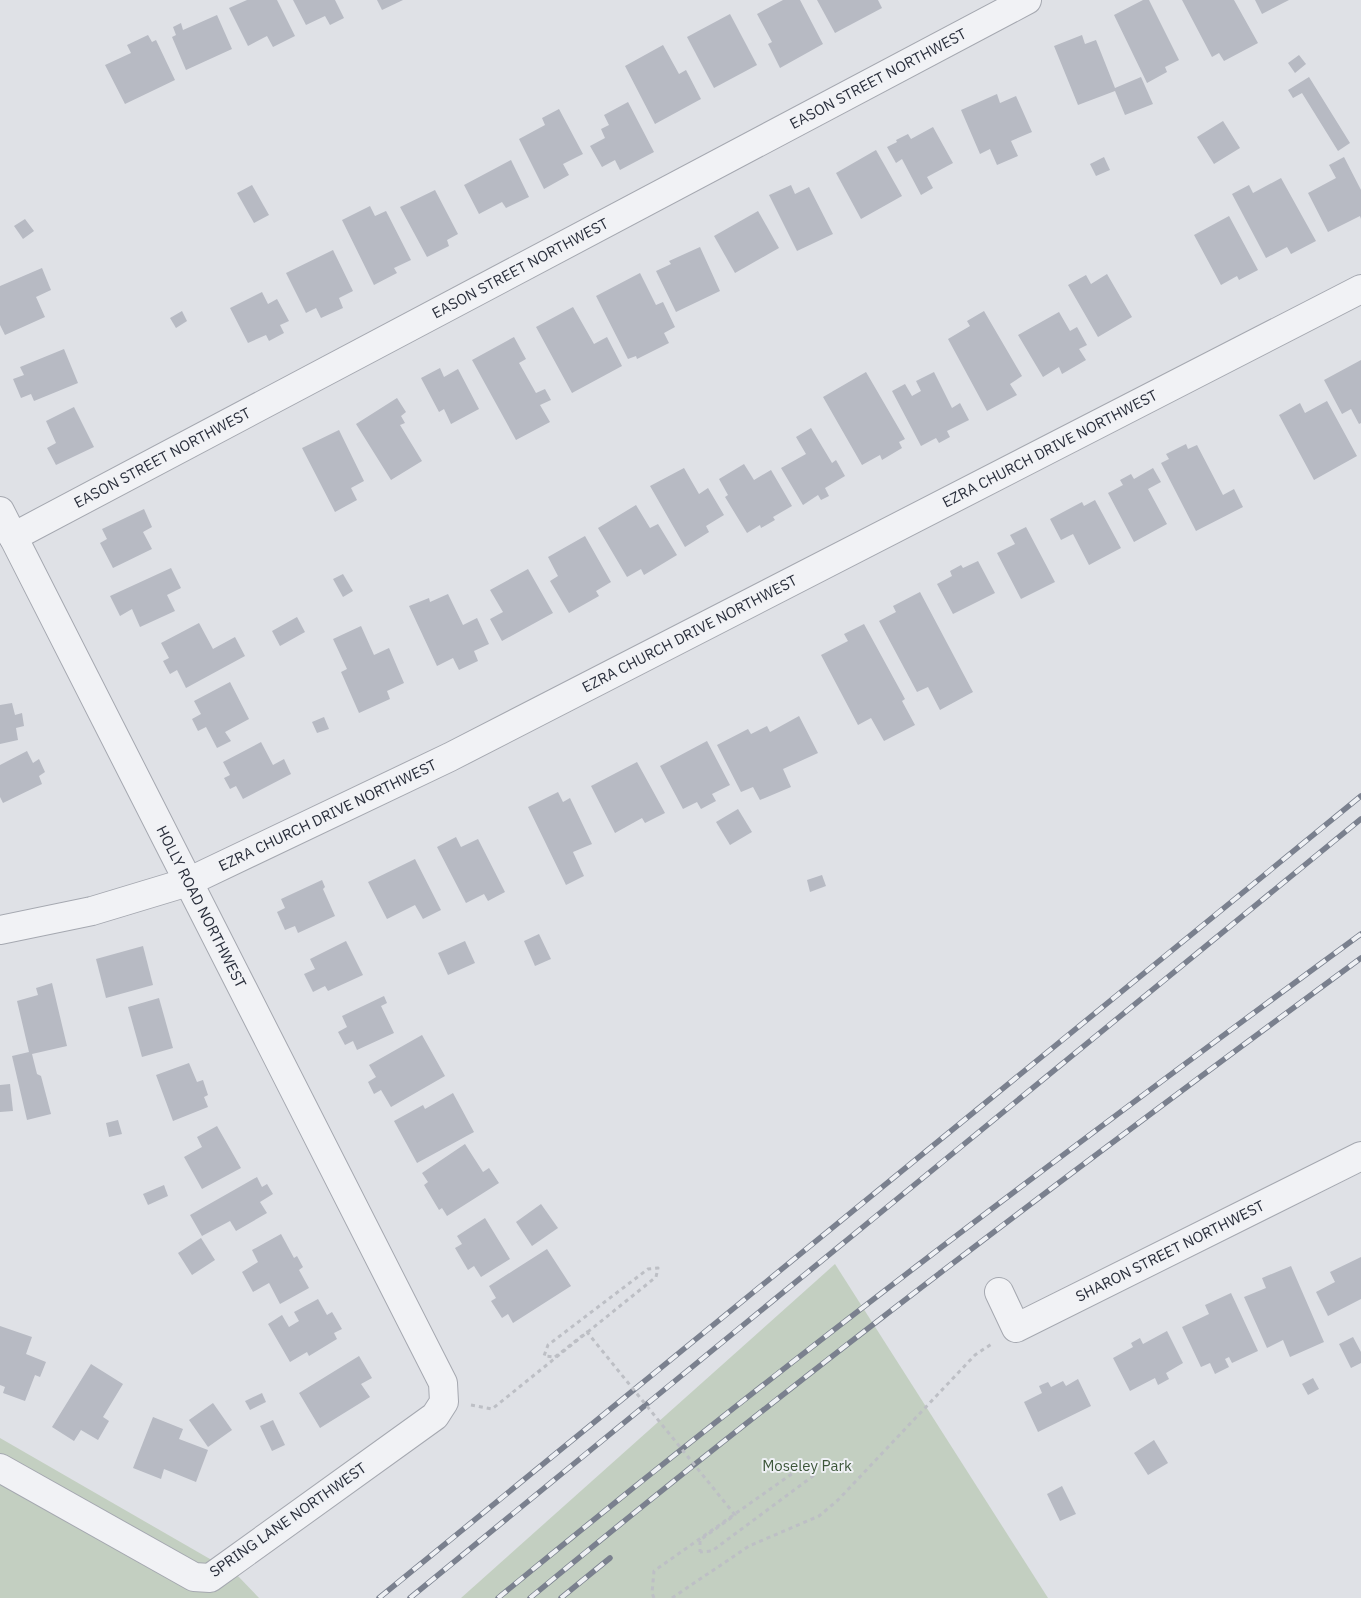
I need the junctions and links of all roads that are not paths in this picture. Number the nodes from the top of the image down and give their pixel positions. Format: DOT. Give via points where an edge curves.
graph roads {
  1 [pos="1027,0"];
  2 [pos="1361,289"];
  3 [pos="0,511"];
  4 [pos="13,537"];
  5 [pos="188,882"];
  6 [pos="0,930"];
  7 [pos="1361,1156"];
  8 [pos="999,1292"];
  9 [pos="444,1402"];
  10 [pos="0,1468"];
  1 -- 4 [label="street, EASON STREET NORTHWEST"];
  2 -- 5 [label="street, EZRA CHURCH DRIVE NORTHWEST" via="450,757"];
  3 -- 4 [label="street, HOLLY ROAD NORTHWEST"];
  4 -- 5 [label="street, HOLLY ROAD NORTHWEST"];
  5 -- 6 [label="street, EZRA CHURCH DRIVE NORTHWEST" via="92,911"];
  5 -- 9 [label="street, HOLLY ROAD NORTHWEST" via="443,1383"];
  7 -- 8 [label="street, SHARON STREET NORTHWEST" via="1016,1328"];
  9 -- 10 [label="street, SPRING LANE NORTHWEST" via="435,1416 210,1578 194,1576"];
}
